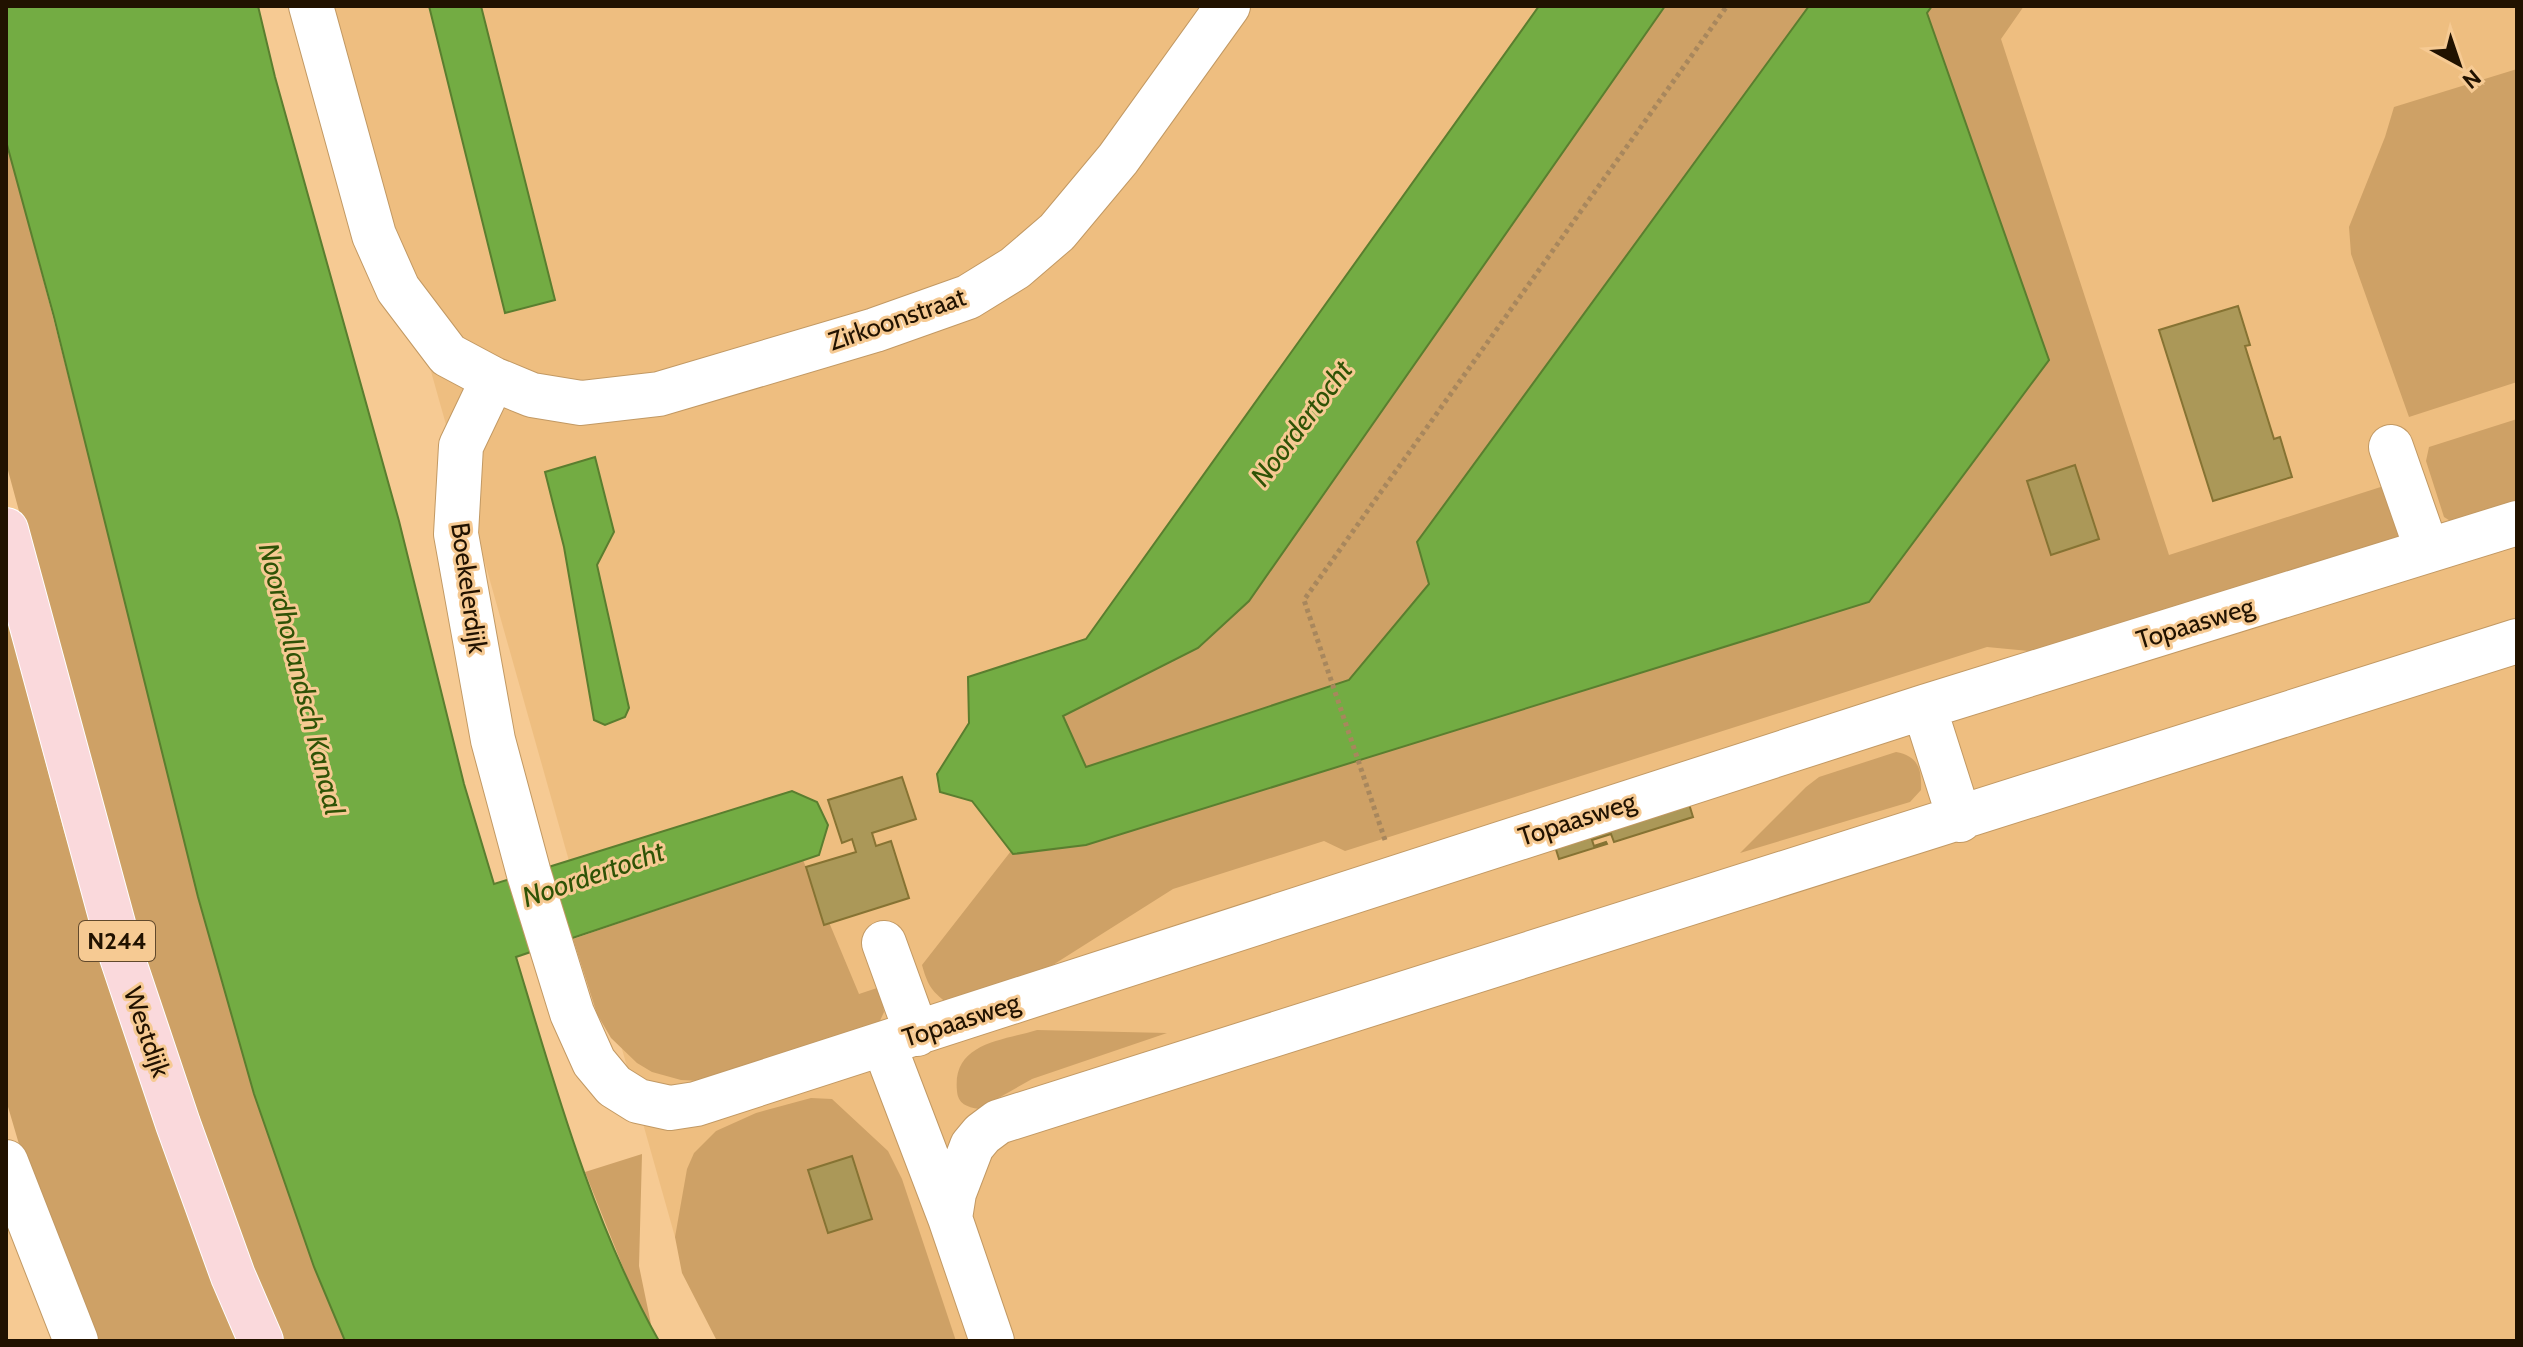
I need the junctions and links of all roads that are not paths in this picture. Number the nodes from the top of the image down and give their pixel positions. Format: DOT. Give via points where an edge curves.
graph roads {
  1 [pos="311,6"];
  2 [pos="1228,6"];
  3 [pos="493,379"];
  4 [pos="2391,447"];
  5 [pos="2517,523"];
  6 [pos="6,530"];
  7 [pos="2427,550"];
  8 [pos="2517,641"];
  9 [pos="1924,707"];
  10 [pos="1960,820"];
  11 [pos="884,943"];
  12 [pos="900,1039"];
  13 [pos="638,1101"];
  14 [pos="6,1162"];
  15 [pos="950,1218"];
  16 [pos="76,1341"];
  17 [pos="261,1341"];
  18 [pos="992,1341"];
  1 -- 3 [label="street" via="374,235 398,289 448,355"];
  2 -- 3 [label="street, Zirkoonstraat" via="1118,159 1057,232 1015,268 968,297 659,394 581,403 532,395"];
  3 -- 13 [label="street, Boekelerdijk" via="461,446 456,534 493,740 581,1039 614,1086"];
  4 -- 7 [label="street"];
  5 -- 7 [label="street, Topaasweg"];
  6 -- 17 [label="main road, Westdijk / N244" via="122,957 233,1276"];
  7 -- 9 [label="street, Topaasweg"];
  8 -- 10 [label="street"];
  9 -- 10 [label="street"];
  9 -- 12 [label="street, Topaasweg"];
  10 -- 15 [label="street" via="998,1122 972,1146"];
  11 -- 12 [label="street"];
  12 -- 13 [label="street, Topaasweg" via="696,1104 670,1108"];
  12 -- 15 [label="street"];
  14 -- 16 [label="street"];
  15 -- 18 [label="street"];
}
